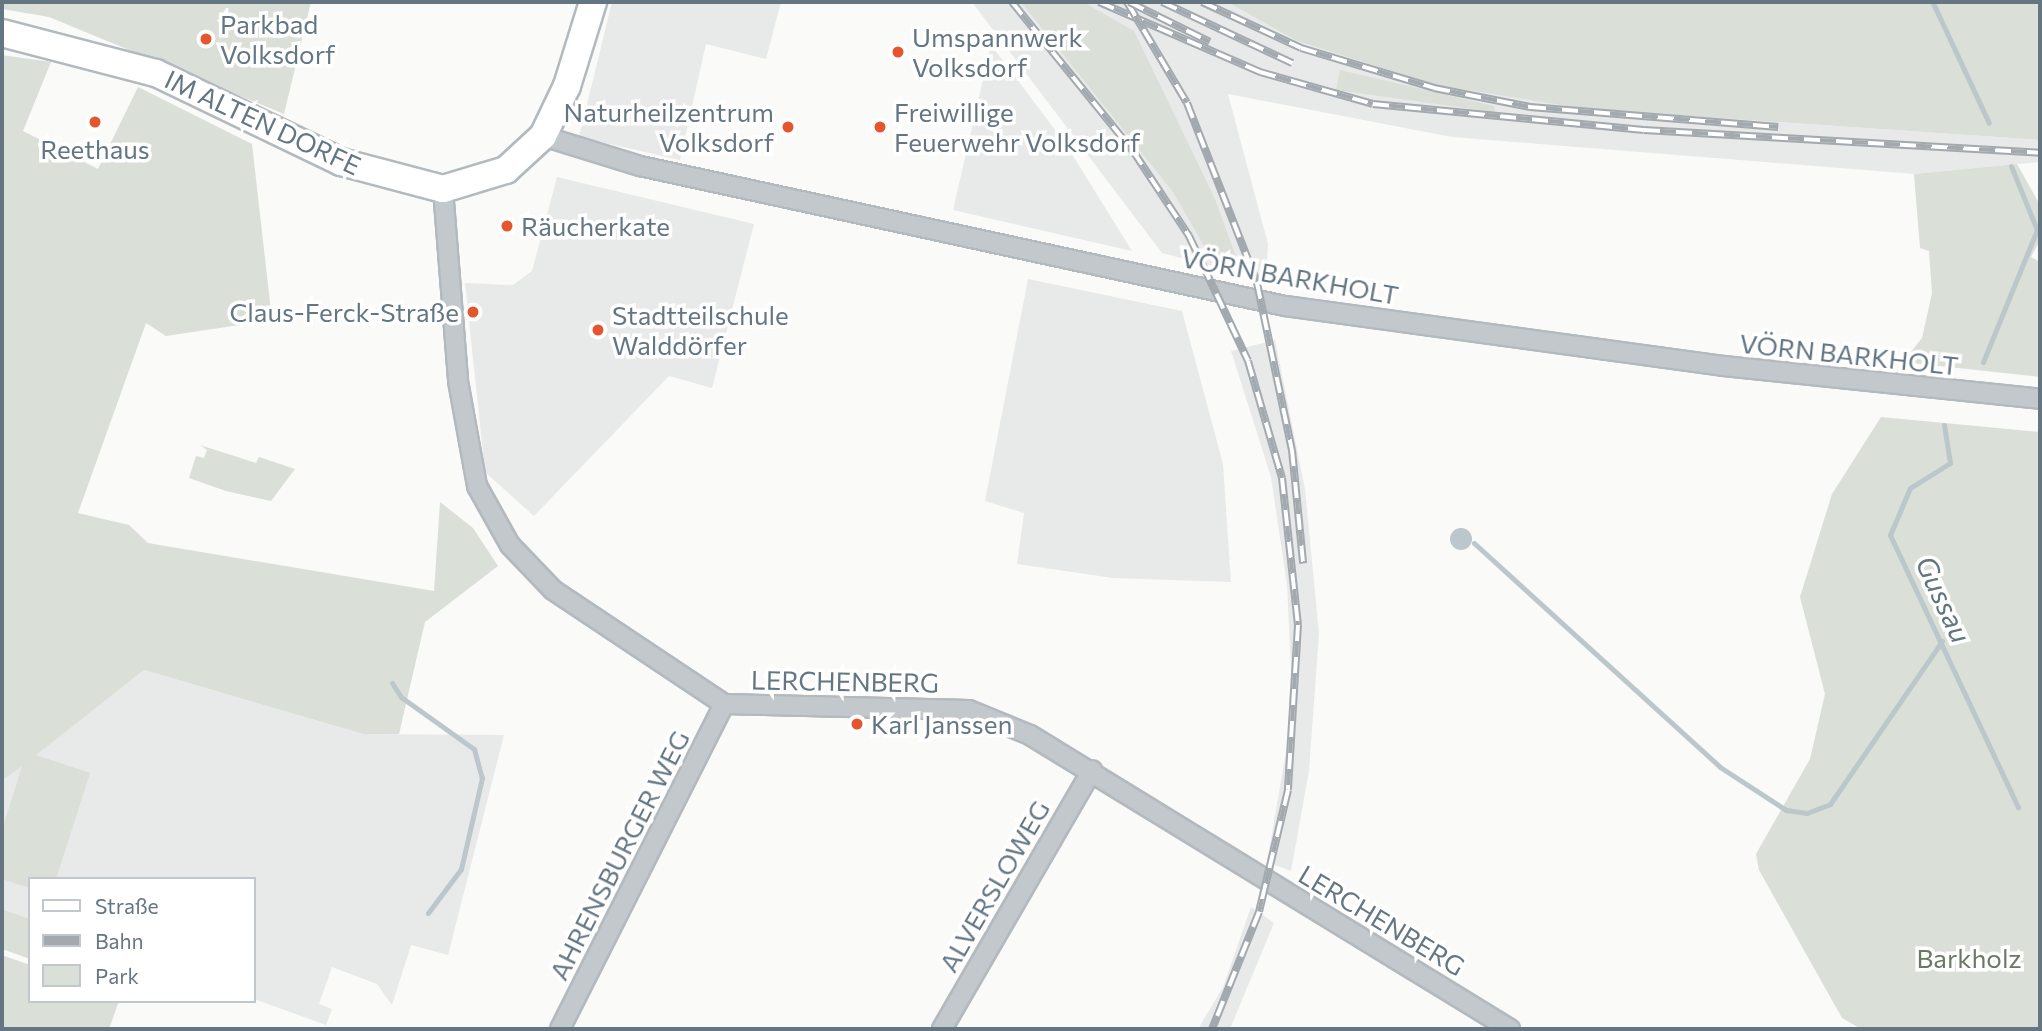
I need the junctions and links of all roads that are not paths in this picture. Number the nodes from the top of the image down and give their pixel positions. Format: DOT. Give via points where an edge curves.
graph roads {
  1 [pos="593,2"];
  2 [pos="8,34"];
  3 [pos="543,135"];
  4 [pos="443,190"];
  5 [pos="2040,399"];
  6 [pos="724,704"];
  7 [pos="1092,770"];
  8 [pos="1504,1027"];
  9 [pos="560,1029"];
  10 [pos="942,1029"];
  1 -- 3 [label="street" via="567,86"];
  2 -- 4 [label="street, IM ALTEN DORFE" via="156,73 341,162"];
  3 -- 4 [label="street" via="506,170"];
  3 -- 5 [label="street, VÖRN BARKHOLT" via="640,166 1285,306 1723,366"];
  4 -- 6 [label="street, LERCHENBERG" via="458,381 477,486 510,545 553,590"];
  6 -- 7 [label="street, LERCHENBERG" via="969,710"];
  6 -- 9 [label="street, AHRENSBURGER WEG"];
  7 -- 8 [label="street, LERCHENBERG"];
  7 -- 10 [label="street, ALVERSLOWEG"];
}
